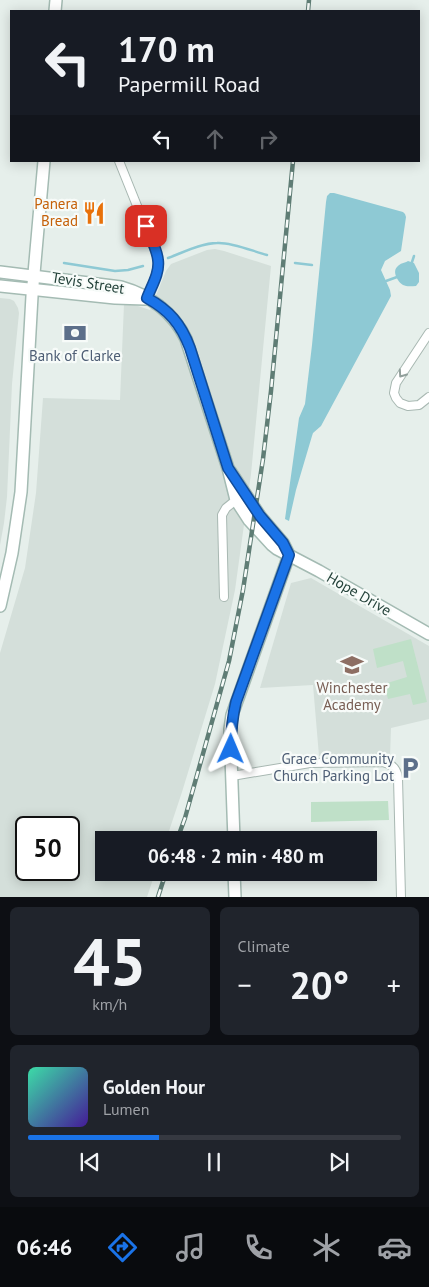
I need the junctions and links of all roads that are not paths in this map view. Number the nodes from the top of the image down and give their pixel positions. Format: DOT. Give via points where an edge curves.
graph roads {
  1 [pos="44,162"];
  2 [pos="119,162"];
  3 [pos="0,272"];
  4 [pos="34,275"];
  5 [pos="0,286"];
  6 [pos="33,289"];
  7 [pos="147,298"];
  8 [pos="429,334"];
  9 [pos="429,397"];
  10 [pos="228,468"];
  11 [pos="236,500"];
  12 [pos="289,555"];
  13 [pos="224,597"];
  14 [pos="0,606"];
  15 [pos="429,634"];
  16 [pos="232,776"];
  17 [pos="234,831"];
  18 [pos="234,881"];
  19 [pos="235,897"];
  20 [pos="401,897"];
  1 -- 4 [label="main road"];
  2 -- 7 [label="street" via="158,258 157,272"];
  3 -- 4 [label="main road, Tevis Street"];
  4 -- 6 [label="main road"];
  4 -- 7 [label="main road, Tevis Street" via="121,287"];
  5 -- 6 [label="main road, Tevis Street"];
  6 -- 7 [label="main road, Tevis Street" via="115,298"];
  6 -- 14 [label="main road" via="21,492"];
  7 -- 10 [label="main road" via="170,314 186,339"];
  8 -- 9 [label="street, one-way" via="396,383 394,393 400,402 408,406"];
  10 -- 11 [label="main road, Hope Drive"];
  10 -- 12 [label="main road"];
  11 -- 12 [label="main road, Hope Drive" via="272,545"];
  11 -- 13 [label="street" via="221,518"];
  12 -- 15 [label="main road, Hope Drive"];
  12 -- 16 [label="main road" via="232,715"];
  16 -- 17 [label="main road"];
  16 -- 20 [label="street" via="310,763 390,764 398,778"];
  18 -- 19 [label="main road"];
}
